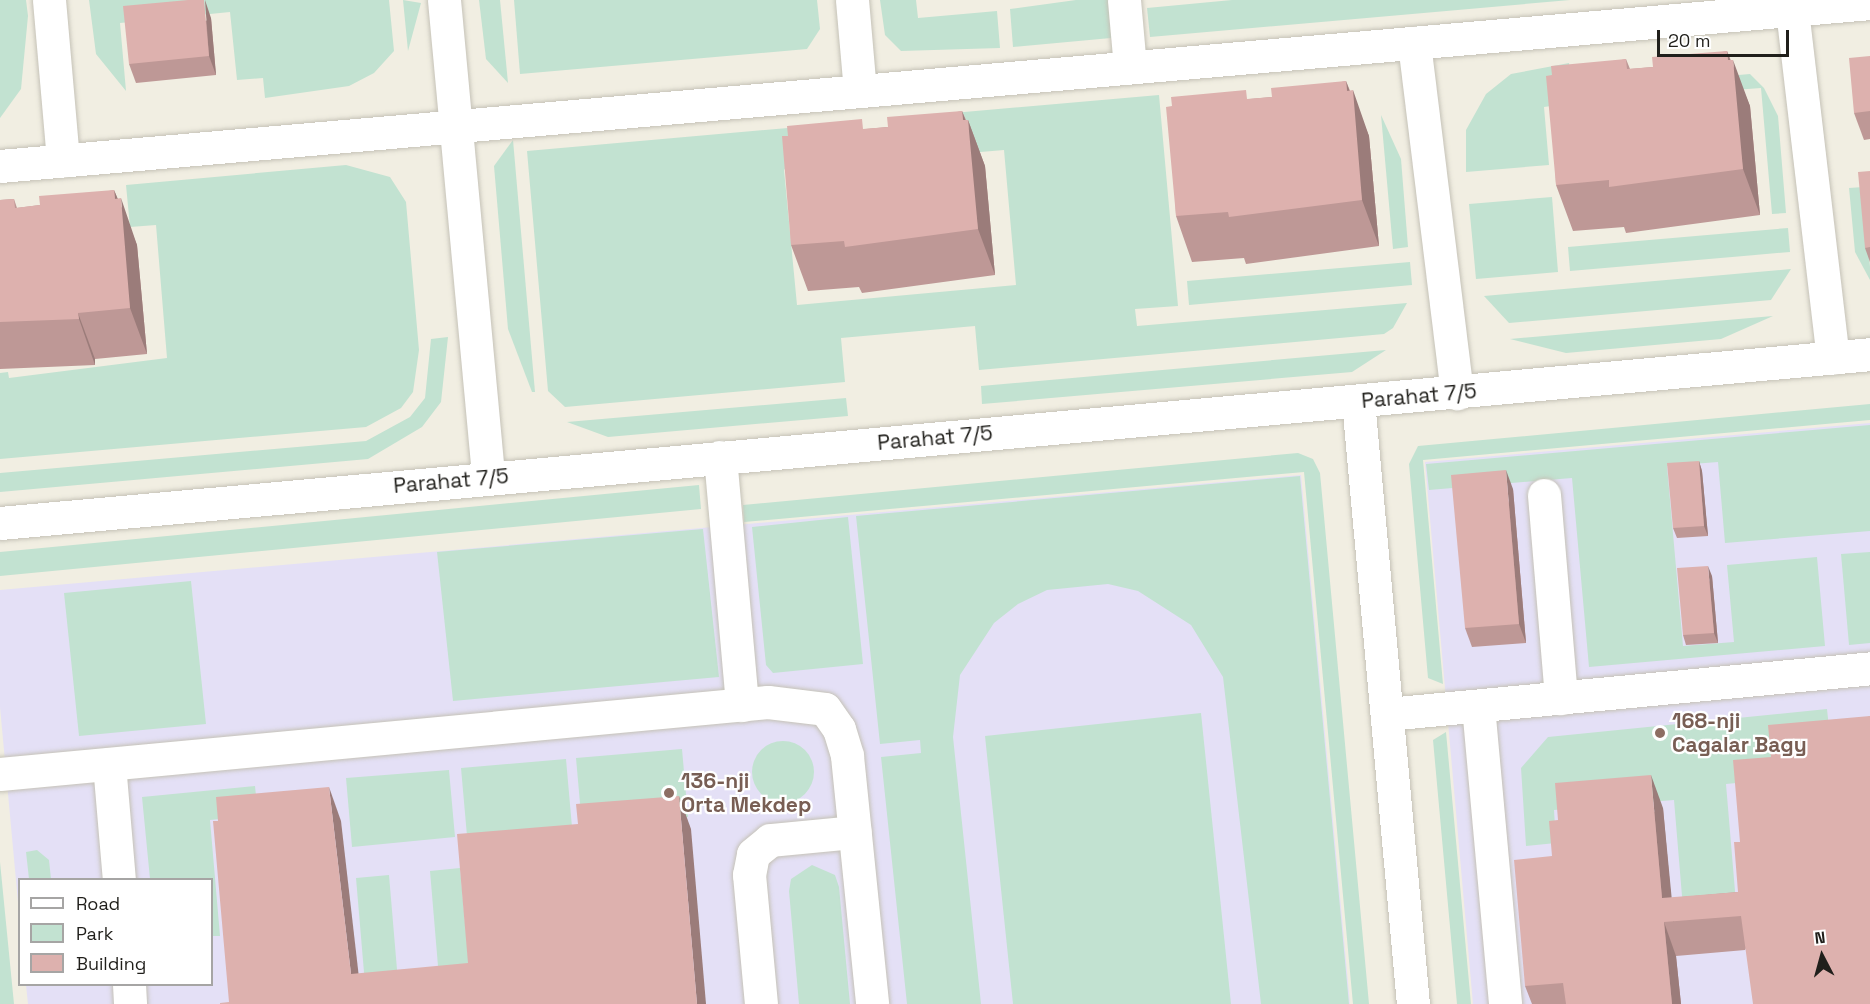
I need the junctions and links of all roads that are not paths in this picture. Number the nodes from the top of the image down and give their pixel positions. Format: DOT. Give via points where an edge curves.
graph roads {
  1 [pos="49,0"];
  2 [pos="444,0"];
  3 [pos="852,0"];
  4 [pos="1124,0"];
  5 [pos="1870,3"];
  6 [pos="1792,10"];
  7 [pos="1414,43"];
  8 [pos="1130,68"];
  9 [pos="860,92"];
  10 [pos="456,127"];
  11 [pos="63,160"];
  12 [pos="0,166"];
  13 [pos="1870,354"];
  14 [pos="1833,358"];
  15 [pos="1457,393"];
  16 [pos="1358,401"];
  17 [pos="720,457"];
  18 [pos="488,477"];
  19 [pos="1544,495"];
  20 [pos="0,523"];
  21 [pos="1870,668"];
  22 [pos="1561,698"];
  23 [pos="742,705"];
  24 [pos="1478,706"];
  25 [pos="1387,714"];
  26 [pos="109,764"];
  27 [pos="0,774"];
  28 [pos="855,832"];
  29 [pos="119,878"];
  30 [pos="129,986"];
  31 [pos="130,1004"];
  32 [pos="761,1004"];
  33 [pos="872,1004"];
  34 [pos="1413,1004"];
  35 [pos="1505,1004"];
  1 -- 11 [label="street"];
  2 -- 10 [label="street"];
  3 -- 9 [label="street"];
  4 -- 8 [label="street"];
  5 -- 6 [label="street"];
  6 -- 7 [label="street"];
  6 -- 14 [label="street"];
  7 -- 8 [label="street"];
  7 -- 15 [label="street"];
  8 -- 9 [label="street"];
  9 -- 10 [label="street"];
  10 -- 11 [label="street"];
  10 -- 18 [label="street"];
  11 -- 12 [label="street"];
  13 -- 14 [label="street, Parahat 7/5"];
  14 -- 15 [label="street, Parahat 7/5"];
  15 -- 16 [label="street, Parahat 7/5"];
  16 -- 17 [label="street, Parahat 7/5"];
  16 -- 25 [label="street"];
  17 -- 18 [label="street, Parahat 7/5"];
  17 -- 23 [label="street"];
  18 -- 20 [label="street, Parahat 7/5"];
  19 -- 22 [label="street"];
  21 -- 22 [label="street"];
  22 -- 24 [label="street"];
  23 -- 26 [label="street"];
  23 -- 28 [label="street" via="801,702 825,709 839,729 847,756"];
  24 -- 25 [label="street"];
  24 -- 35 [label="street"];
  25 -- 34 [label="street"];
  26 -- 27 [label="street"];
  26 -- 29 [label="street"];
  28 -- 32 [label="street" via="770,840 753,854 749,875"];
  28 -- 33 [label="street"];
  30 -- 31 [label="street"];
}
